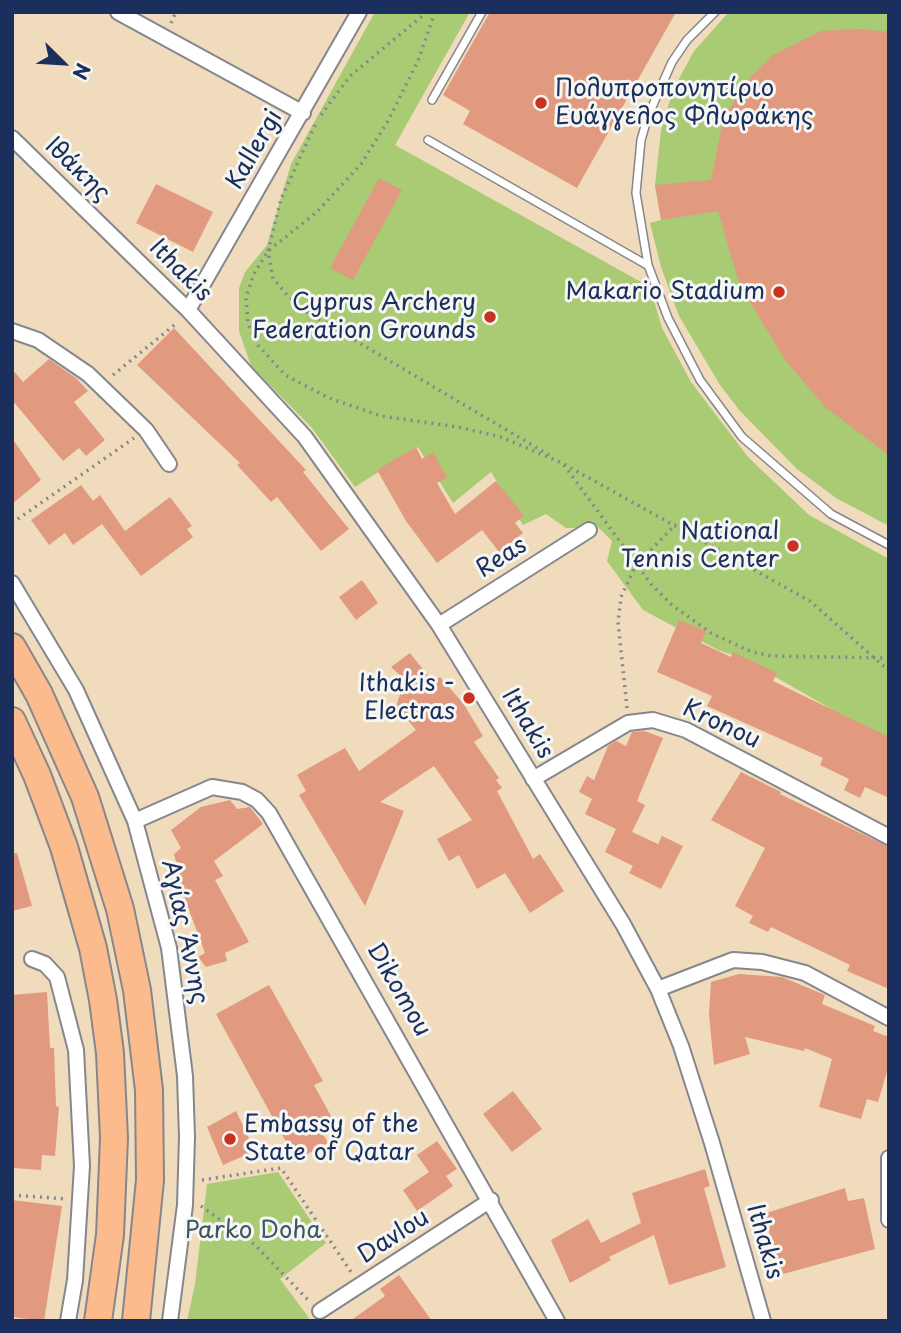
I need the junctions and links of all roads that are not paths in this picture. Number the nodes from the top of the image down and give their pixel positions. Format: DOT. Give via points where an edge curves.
graph roads {
  1 [pos="118,12"];
  2 [pos="359,12"];
  3 [pos="482,12"];
  4 [pos="715,12"];
  5 [pos="432,100"];
  6 [pos="303,113"];
  7 [pos="12,138"];
  8 [pos="428,140"];
  9 [pos="110,234"];
  10 [pos="648,265"];
  11 [pos="188,310"];
  12 [pos="12,331"];
  13 [pos="169,464"];
  14 [pos="589,530"];
  15 [pos="889,545"];
  16 [pos="12,583"];
  17 [pos="439,625"];
  18 [pos="12,646"];
  19 [pos="12,721"];
  20 [pos="533,779"];
  21 [pos="135,821"];
  22 [pos="889,837"];
  23 [pos="32,959"];
  24 [pos="658,989"];
  25 [pos="889,1018"];
  26 [pos="889,1158"];
  27 [pos="491,1200"];
  28 [pos="889,1220"];
  29 [pos="320,1311"];
  30 [pos="68,1321"];
  31 [pos="98,1321"];
  32 [pos="136,1321"];
  33 [pos="170,1321"];
  34 [pos="557,1321"];
  35 [pos="763,1321"];
  1 -- 6 [label="street"];
  2 -- 6 [label="street, Kallergi"];
  3 -- 5 [label="lane"];
  4 -- 10 [label="lane" via="672,62 641,140 636,193"];
  6 -- 11 [label="street, Kallergi"];
  7 -- 9 [label="street, Ιθάκης"];
  8 -- 10 [label="lane"];
  9 -- 11 [label="street, Ithakis"];
  10 -- 15 [label="lane" via="668,318 700,380 743,437 831,514"];
  11 -- 17 [label="street, Ithakis" via="305,437"];
  12 -- 13 [label="street" via="54,350 101,385 146,430"];
  14 -- 17 [label="street, Reas"];
  16 -- 21 [label="street, Αγίας Άννης" via="76,690"];
  17 -- 20 [label="street, Ithakis"];
  18 -- 32 [label="highway" via="85,797 111,877 135,978 149,1090 150,1180"];
  19 -- 31 [label="highway" via="64,847 103,1000 114,1150 110,1236"];
  20 -- 22 [label="street, Kronou" via="628,723 653,720 687,730"];
  20 -- 24 [label="street, Ithakis"];
  21 -- 27 [label="street, Dikomou" via="212,787 242,792 257,800 269,813"];
  21 -- 33 [label="street, Αγίας Άννης" via="169,948 185,1076 186,1190"];
  23 -- 30 [label="street" via="45,964 57,977 71,1024 80,1100 80,1200"];
  24 -- 25 [label="street" via="733,960 762,962 806,974"];
  24 -- 35 [label="street, Ithakis" via="712,1143"];
  26 -- 28 [label="street"];
  27 -- 29 [label="street, Davlou"];
  27 -- 34 [label="street, Dikomou"];
}
